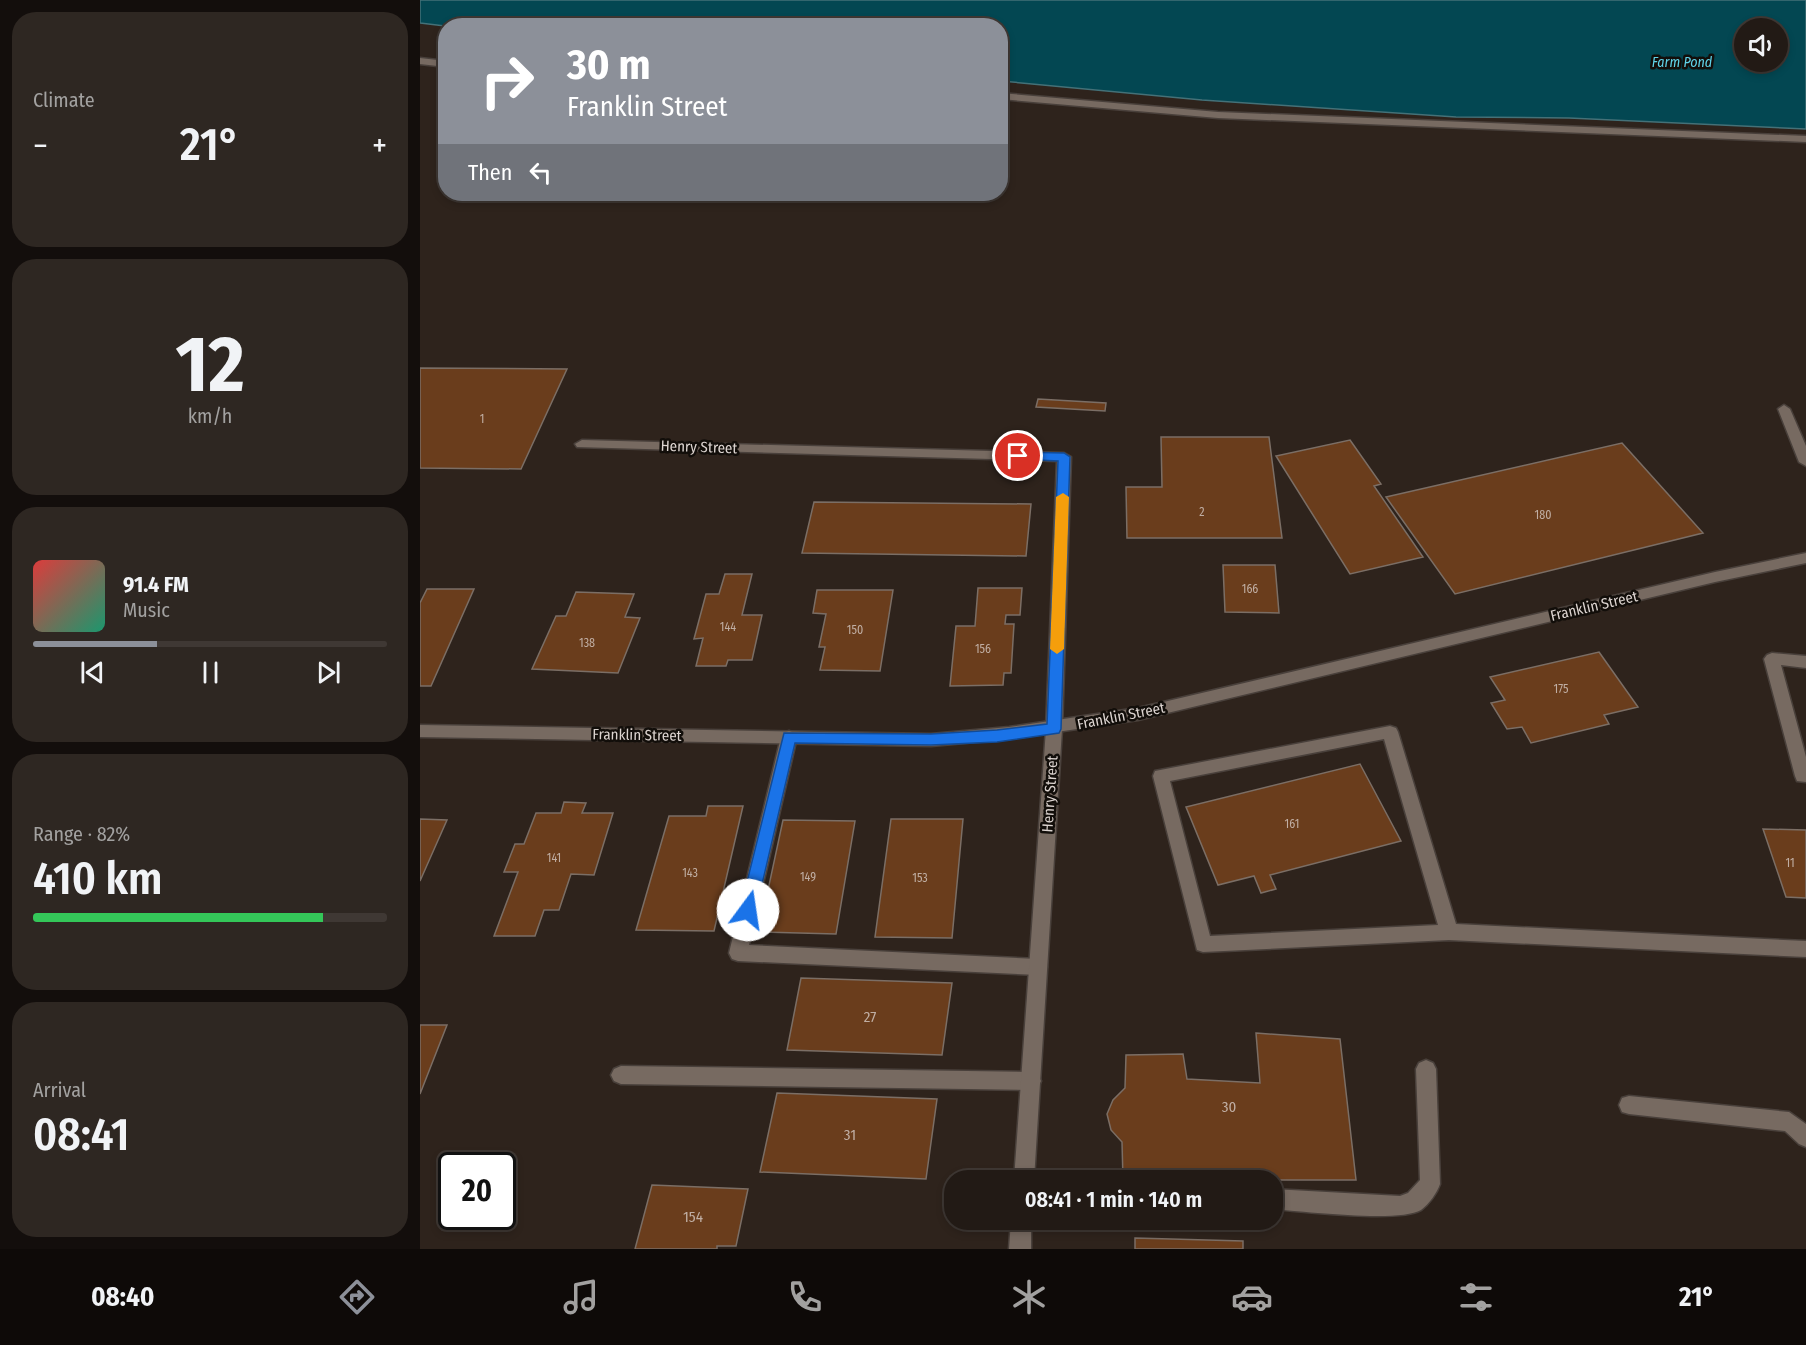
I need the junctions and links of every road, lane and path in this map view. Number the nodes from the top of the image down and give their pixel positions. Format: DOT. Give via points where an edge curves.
graph roads {
  1 [pos="420,61"];
  2 [pos="438,63"];
  3 [pos="1008,97"];
  4 [pos="1806,139"];
  5 [pos="1784,409"];
  6 [pos="582,444"];
  7 [pos="1806,462"];
  8 [pos="1806,558"];
  9 [pos="1806,662"];
  10 [pos="1054,729"];
  11 [pos="420,731"];
  12 [pos="789,737"];
  13 [pos="1803,776"];
  14 [pos="1449,932"];
  15 [pos="1806,950"];
  16 [pos="1038,967"];
  17 [pos="1426,1069"];
  18 [pos="621,1075"];
  19 [pos="1031,1081"];
  20 [pos="1629,1105"];
  21 [pos="1806,1137"];
  22 [pos="1025,1170"];
  23 [pos="1283,1199"];
  24 [pos="1021,1230"];
  25 [pos="1020,1249"];
  1 -- 2 [label="street"];
  3 -- 4 [label="street" via="1228,115"];
  5 -- 7 [label="street"];
  6 -- 10 [label="street, Henry Street" via="1064,457"];
  8 -- 10 [label="street, Franklin Street" via="1149,712"];
  9 -- 13 [label="street" via="1772,659"];
  10 -- 12 [label="street, Franklin Street" via="931,740"];
  10 -- 16 [label="street, Henry Street"];
  11 -- 12 [label="street, Franklin Street"];
  12 -- 16 [label="street" via="738,953"];
  14 -- 14 [label="street" via="1390,732 1161,776 1203,944"];
  14 -- 15 [label="street"];
  16 -- 19 [label="street, Henry Street"];
  17 -- 23 [label="street" via="1430,1184 1414,1202 1400,1206"];
  18 -- 19 [label="street"];
  19 -- 22 [label="street, Henry Street"];
  20 -- 21 [label="street" via="1789,1122"];
  24 -- 25 [label="street"];
}
